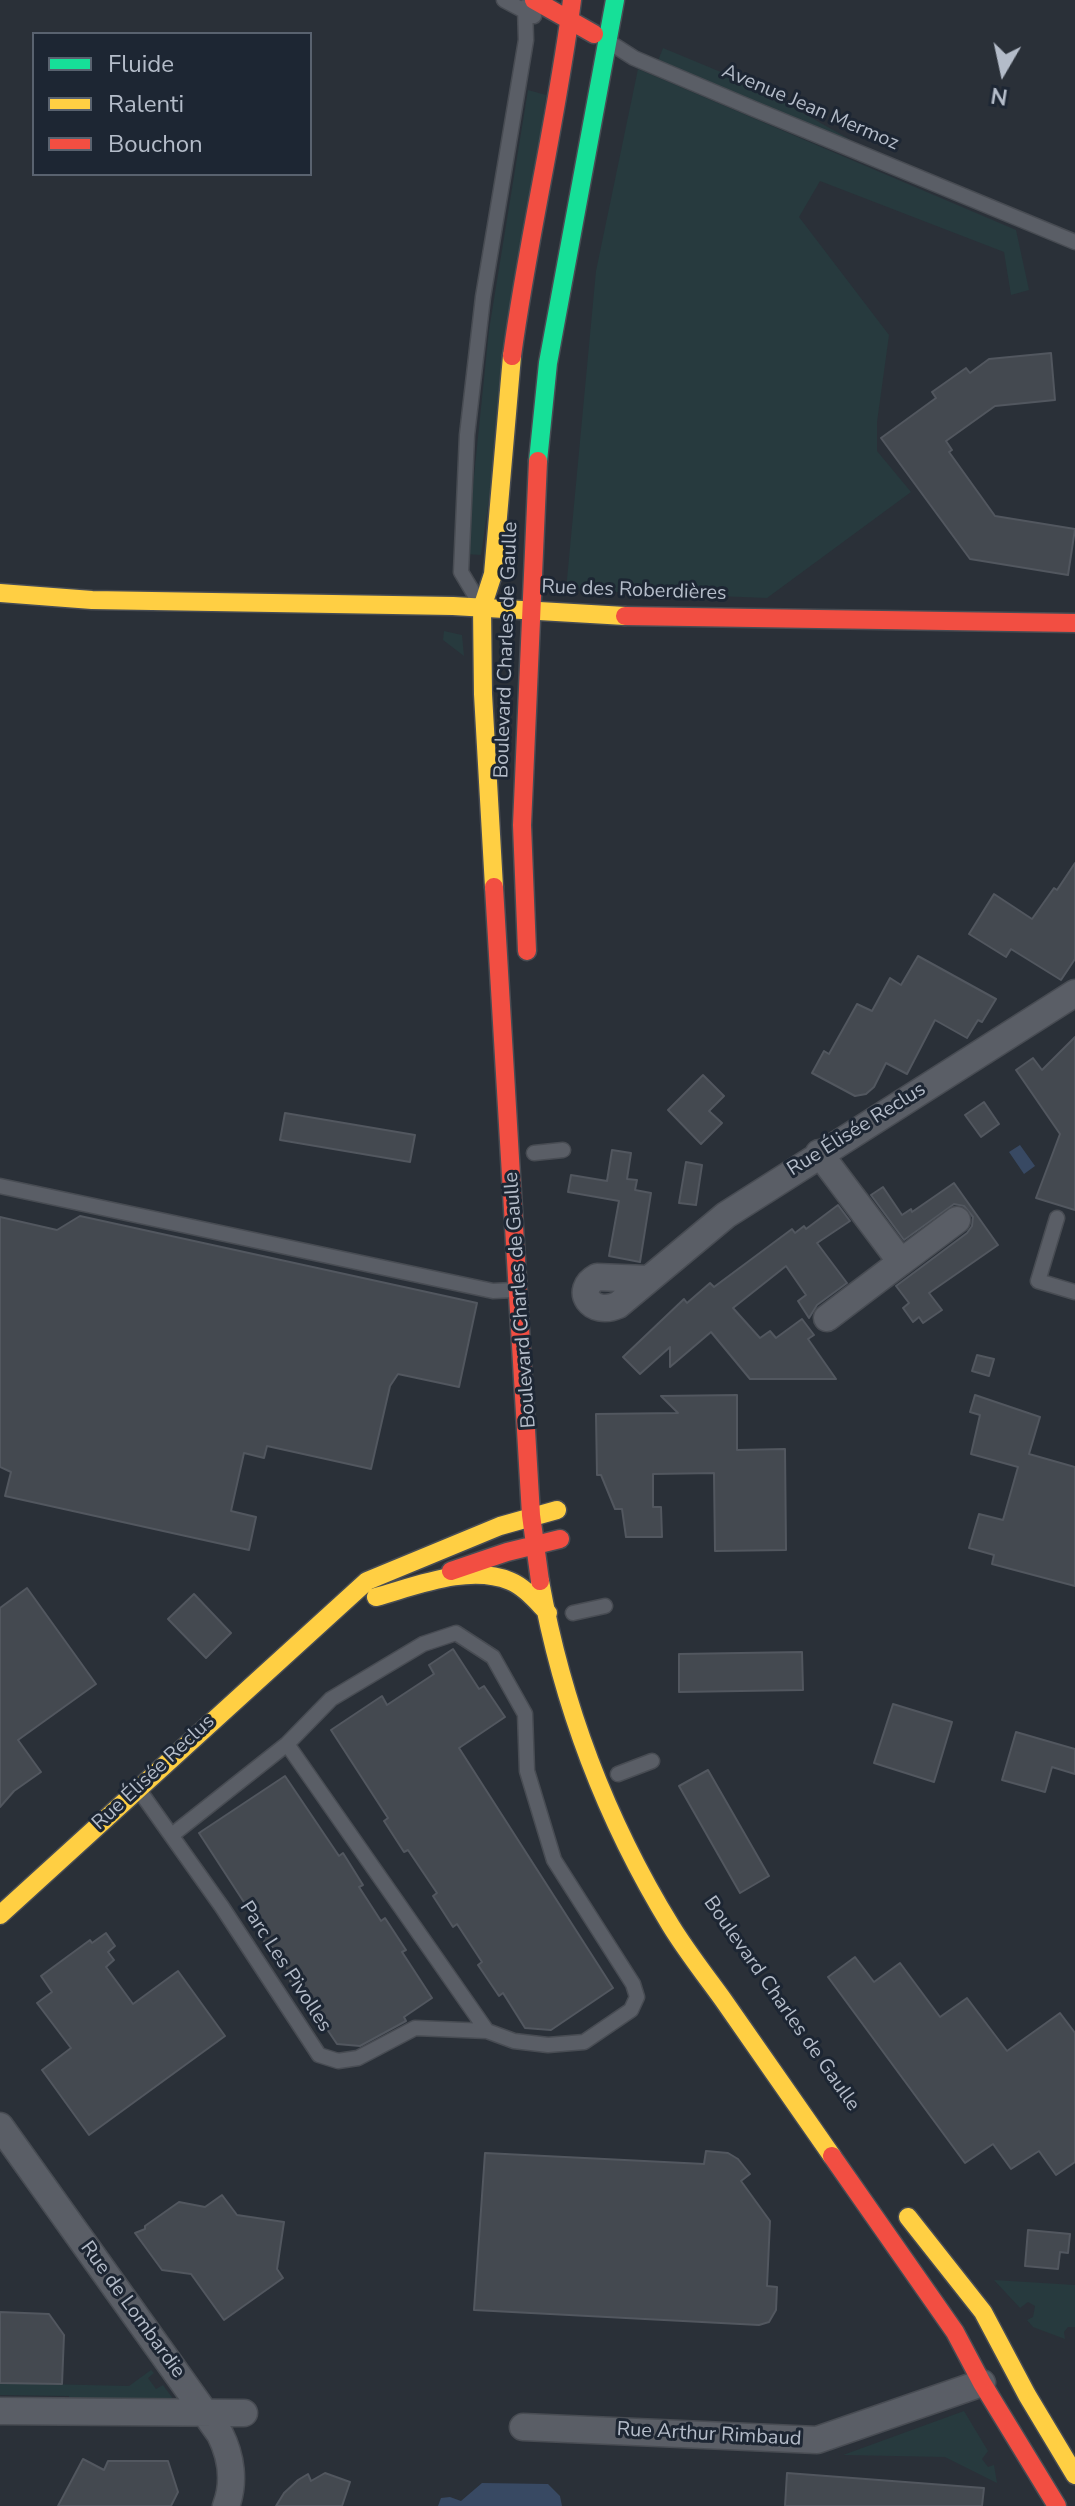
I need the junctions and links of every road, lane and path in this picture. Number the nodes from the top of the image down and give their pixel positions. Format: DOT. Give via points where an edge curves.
graph roads {
  1 [pos="504,0"];
  2 [pos="572,0"];
  3 [pos="615,0"];
  4 [pos="528,4"];
  5 [pos="568,27"];
  6 [pos="606,41"];
  7 [pos="1075,242"];
  8 [pos="0,590"];
  9 [pos="482,608"];
  10 [pos="531,609"];
  11 [pos="1075,623"];
  12 [pos="527,963"];
  13 [pos="1075,993"];
  14 [pos="563,1150"];
  15 [pos="534,1153"];
  16 [pos="819,1153"];
  17 [pos="0,1186"];
  18 [pos="1057,1218"];
  19 [pos="957,1220"];
  20 [pos="901,1262"];
  21 [pos="647,1279"];
  22 [pos="518,1290"];
  23 [pos="1075,1292"];
  24 [pos="827,1318"];
  25 [pos="531,1515"];
  26 [pos="560,1539"];
  27 [pos="535,1544"];
  28 [pos="563,1562"];
  29 [pos="370,1598"];
  30 [pos="605,1606"];
  31 [pos="548,1613"];
  32 [pos="573,1614"];
  33 [pos="308,1631"];
  34 [pos="287,1744"];
  35 [pos="652,1761"];
  36 [pos="619,1775"];
  37 [pos="138,1788"];
  38 [pos="172,1835"];
  39 [pos="0,1915"];
  40 [pos="487,2031"];
  41 [pos="0,2126"];
  42 [pos="893,2197"];
  43 [pos="982,2383"];
  44 [pos="0,2411"];
  45 [pos="204,2411"];
  46 [pos="244,2413"];
  47 [pos="523,2427"];
  48 [pos="1075,2434"];
  49 [pos="1072,2467"];
  50 [pos="1053,2503"];
  51 [pos="226,2506"];
  1 -- 4 [label="lane, Avenue Jean Mermoz"];
  2 -- 5 [label="main road, Boulevard Charles de Gaulle"];
  3 -- 6 [label="main road, Boulevard Charles de Gaulle"];
  4 -- 5 [label="main road, Avenue Jean Mermoz"];
  4 -- 9 [label="lane" via="467,435 461,572"];
  5 -- 6 [label="main road, Avenue Jean Mermoz"];
  5 -- 9 [label="main road, Boulevard Charles de Gaulle" via="520,296 493,574"];
  6 -- 7 [label="lane, Avenue Jean Mermoz" via="634,58"];
  6 -- 10 [label="main road, Boulevard Charles de Gaulle" via="548,363"];
  8 -- 9 [label="main road, Rue des Roberdières" via="203,604"];
  9 -- 10 [label="main road, Rue des Roberdières"];
  9 -- 22 [label="main road, Boulevard Charles de Gaulle"];
  10 -- 11 [label="main road, Rue des Roberdières" via="630,616"];
  10 -- 12 [label="main road, Boulevard Charles de Gaulle" via="522,825"];
  13 -- 16 [label="street, Rue Élisée Reclus"];
  14 -- 15 [label="lane"];
  16 -- 20 [label="street"];
  16 -- 21 [label="street, Rue Élisée Reclus" via="726,1215"];
  17 -- 22 [label="lane" via="493,1291"];
  18 -- 23 [label="lane" via="1038,1281"];
  19 -- 20 [label="street"];
  20 -- 24 [label="street"];
  22 -- 25 [label="main road, Boulevard Charles de Gaulle"];
  25 -- 26 [label="main road, Rue Élisée Reclus" via="556,1503"];
  25 -- 27 [label="main road"];
  25 -- 33 [label="main road, Rue Élisée Reclus" via="367,1581"];
  26 -- 27 [label="main road, Rue Élisée Reclus"];
  26 -- 28 [label="main road"];
  27 -- 29 [label="main road, Rue Élisée Reclus"];
  27 -- 31 [label="main road"];
  29 -- 31 [label="main road, Rue Élisée Reclus" via="473,1576 494,1577 510,1581"];
  29 -- 33 [label="main road, Rue Élisée Reclus"];
  30 -- 32 [label="lane"];
  31 -- 43 [label="main road" via="581,1740 634,1860 672,1927 955,2332"];
  33 -- 37 [label="main road, Rue Élisée Reclus"];
  34 -- 38 [label="lane, Parc Les Pivolles"];
  34 -- 40 [label="lane"];
  34 -- 40 [label="lane, Parc Les Pivolles" via="331,1699 436,1638 456,1633 493,1657 525,1714 527,1771 554,1860 637,1997 631,2010 584,2042 548,2045"];
  35 -- 36 [label="lane"];
  37 -- 38 [label="lane, Parc Les Pivolles"];
  37 -- 39 [label="main road, Rue Élisée Reclus"];
  38 -- 40 [label="lane, Parc Les Pivolles" via="319,2055 338,2061 358,2058 415,2028"];
  41 -- 45 [label="street, Rue de Lombardie"];
  42 -- 49 [label="main road" via="983,2312"];
  43 -- 47 [label="street, Rue Arthur Rimbaud" via="817,2440"];
  43 -- 50 [label="main road"];
  44 -- 45 [label="street"];
  45 -- 46 [label="street"];
  45 -- 51 [label="street, Rue de Lombardie" via="229,2452"];
  48 -- 49 [label="main road"];
  49 -- 50 [label="main road"];
}
